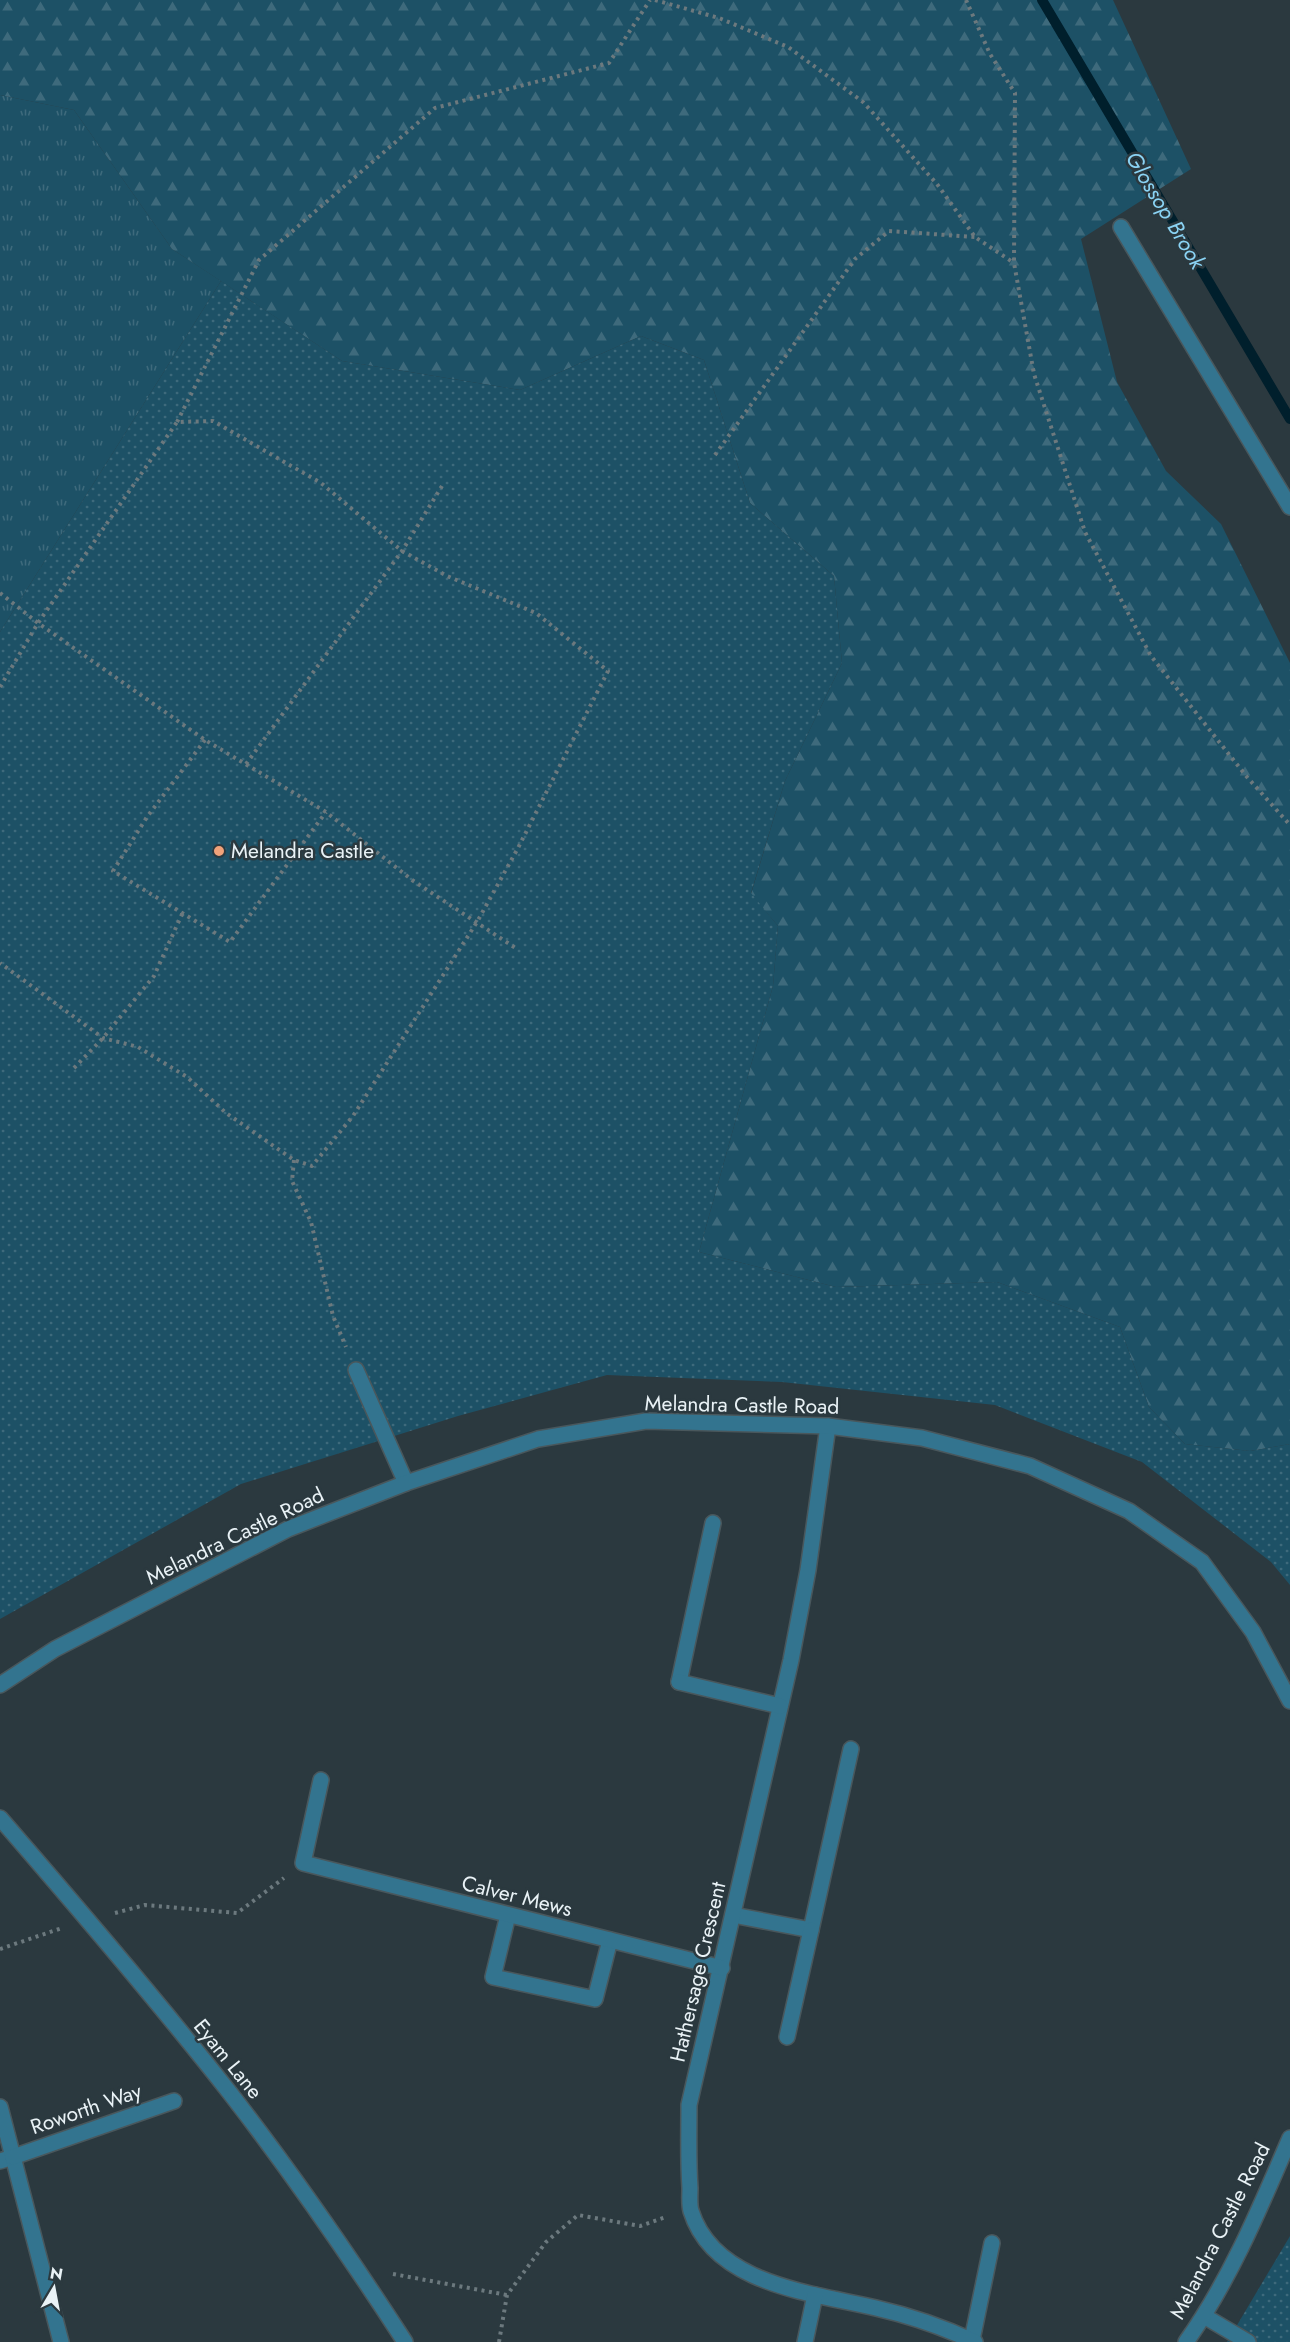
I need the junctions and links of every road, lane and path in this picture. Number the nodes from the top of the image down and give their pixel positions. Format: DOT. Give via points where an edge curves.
graph roads {
  1 [pos="653,0"];
  2 [pos="966,0"];
  3 [pos="1121,227"];
  4 [pos="975,237"];
  5 [pos="1014,263"];
  6 [pos="177,422"];
  7 [pos="715,455"];
  8 [pos="442,486"];
  9 [pos="1290,507"];
  10 [pos="402,551"];
  11 [pos="0,593"];
  12 [pos="38,623"];
  13 [pos="0,687"];
  14 [pos="205,741"];
  15 [pos="246,764"];
  16 [pos="326,812"];
  17 [pos="1290,825"];
  18 [pos="183,912"];
  19 [pos="477,922"];
  20 [pos="517,949"];
  21 [pos="0,963"];
  22 [pos="103,1038"];
  23 [pos="74,1068"];
  24 [pos="294,1160"];
  25 [pos="356,1370"];
  26 [pos="828,1426"];
  27 [pos="406,1483"];
  28 [pos="713,1523"];
  29 [pos="0,1685"];
  30 [pos="1290,1701"];
  31 [pos="780,1706"];
  32 [pos="851,1749"];
  33 [pos="321,1780"];
  34 [pos="0,1818"];
  35 [pos="303,1863"];
  36 [pos="508,1915"];
  37 [pos="733,1915"];
  38 [pos="88,1920"];
  39 [pos="811,1930"];
  40 [pos="610,1940"];
  41 [pos="0,1948"];
  42 [pos="722,1968"];
  43 [pos="787,2037"];
  44 [pos="174,2101"];
  45 [pos="0,2107"];
  46 [pos="1290,2138"];
  47 [pos="6,2159"];
  48 [pos="691,2209"];
  49 [pos="992,2243"];
  50 [pos="356,2268"];
  51 [pos="507,2295"];
  52 [pos="815,2295"];
  53 [pos="1204,2316"];
  54 [pos="974,2341"];
  55 [pos="61,2342"];
  56 [pos="405,2342"];
  57 [pos="499,2342"];
  58 [pos="805,2342"];
  59 [pos="1186,2342"];
  60 [pos="1248,2342"];
  1 -- 4 [label="path" via="718,18 788,47 854,95 937,184"];
  1 -- 6 [label="path" via="609,63 435,108 259,260"];
  2 -- 5 [label="path" via="990,54 1015,93"];
  3 -- 9 [label="street"];
  4 -- 5 [label="path"];
  4 -- 7 [label="path" via="889,231 872,245 855,260"];
  5 -- 17 [label="path" via="1034,374 1085,532 1151,656 1246,777"];
  6 -- 10 [label="path" via="213,421 321,483"];
  6 -- 12 [label="path"];
  8 -- 10 [label="path"];
  10 -- 15 [label="path"];
  10 -- 19 [label="path" via="447,576 536,613 609,671"];
  11 -- 12 [label="path"];
  12 -- 13 [label="path"];
  12 -- 14 [label="path"];
  14 -- 15 [label="path"];
  14 -- 18 [label="path" via="147,817 113,871"];
  15 -- 16 [label="path"];
  16 -- 18 [label="path" via="230,942"];
  16 -- 19 [label="path" via="412,880"];
  18 -- 22 [label="path" via="154,976"];
  19 -- 20 [label="path"];
  19 -- 24 [label="path" via="353,1116 312,1166"];
  21 -- 22 [label="path"];
  22 -- 23 [label="path"];
  22 -- 24 [label="path" via="138,1047 187,1077 226,1113"];
  24 -- 25 [label="path" via="292,1181 311,1222 333,1316"];
  25 -- 27 [label="street"];
  26 -- 27 [label="street, Melandra Castle Road" via="646,1421 538,1439"];
  26 -- 30 [label="street, Melandra Castle Road" via="922,1438 1030,1466 1129,1511 1202,1562 1253,1632"];
  26 -- 31 [label="street, Hathersage Crescent" via="808,1570"];
  27 -- 29 [label="street, Melandra Castle Road" via="288,1529 55,1649"];
  28 -- 31 [label="street" via="679,1682"];
  31 -- 37 [label="street, Hathersage Crescent"];
  32 -- 39 [label="street"];
  33 -- 35 [label="street"];
  34 -- 38 [label="street, Eyam Lane"];
  35 -- 36 [label="street, Calver Mews"];
  35 -- 38 [label="path" via="237,1913 145,1905"];
  36 -- 40 [label="street, Calver Mews"];
  36 -- 40 [label="street" via="493,1977 595,1999"];
  37 -- 39 [label="street"];
  37 -- 42 [label="street, Hathersage Crescent"];
  38 -- 41 [label="path"];
  38 -- 50 [label="street, Eyam Lane" via="230,2094"];
  39 -- 43 [label="street"];
  40 -- 42 [label="street, Calver Mews"];
  42 -- 48 [label="street, Hathersage Crescent" via="689,2106"];
  44 -- 47 [label="street, Roworth Way"];
  45 -- 47 [label="street"];
  46 -- 53 [label="street, Melandra Castle Road" via="1257,2215"];
  47 -- 55 [label="street"];
  48 -- 51 [label="path" via="640,2226 578,2215 546,2242"];
  48 -- 52 [label="street, Hathersage Crescent" via="702,2234 743,2271"];
  49 -- 54 [label="street"];
  50 -- 51 [label="path"];
  50 -- 56 [label="street, Eyam Lane"];
  51 -- 57 [label="path"];
  52 -- 54 [label="street, Hathersage Crescent" via="930,2322"];
  52 -- 58 [label="street"];
  53 -- 59 [label="street, Melandra Castle Road"];
  53 -- 60 [label="street"];
}
